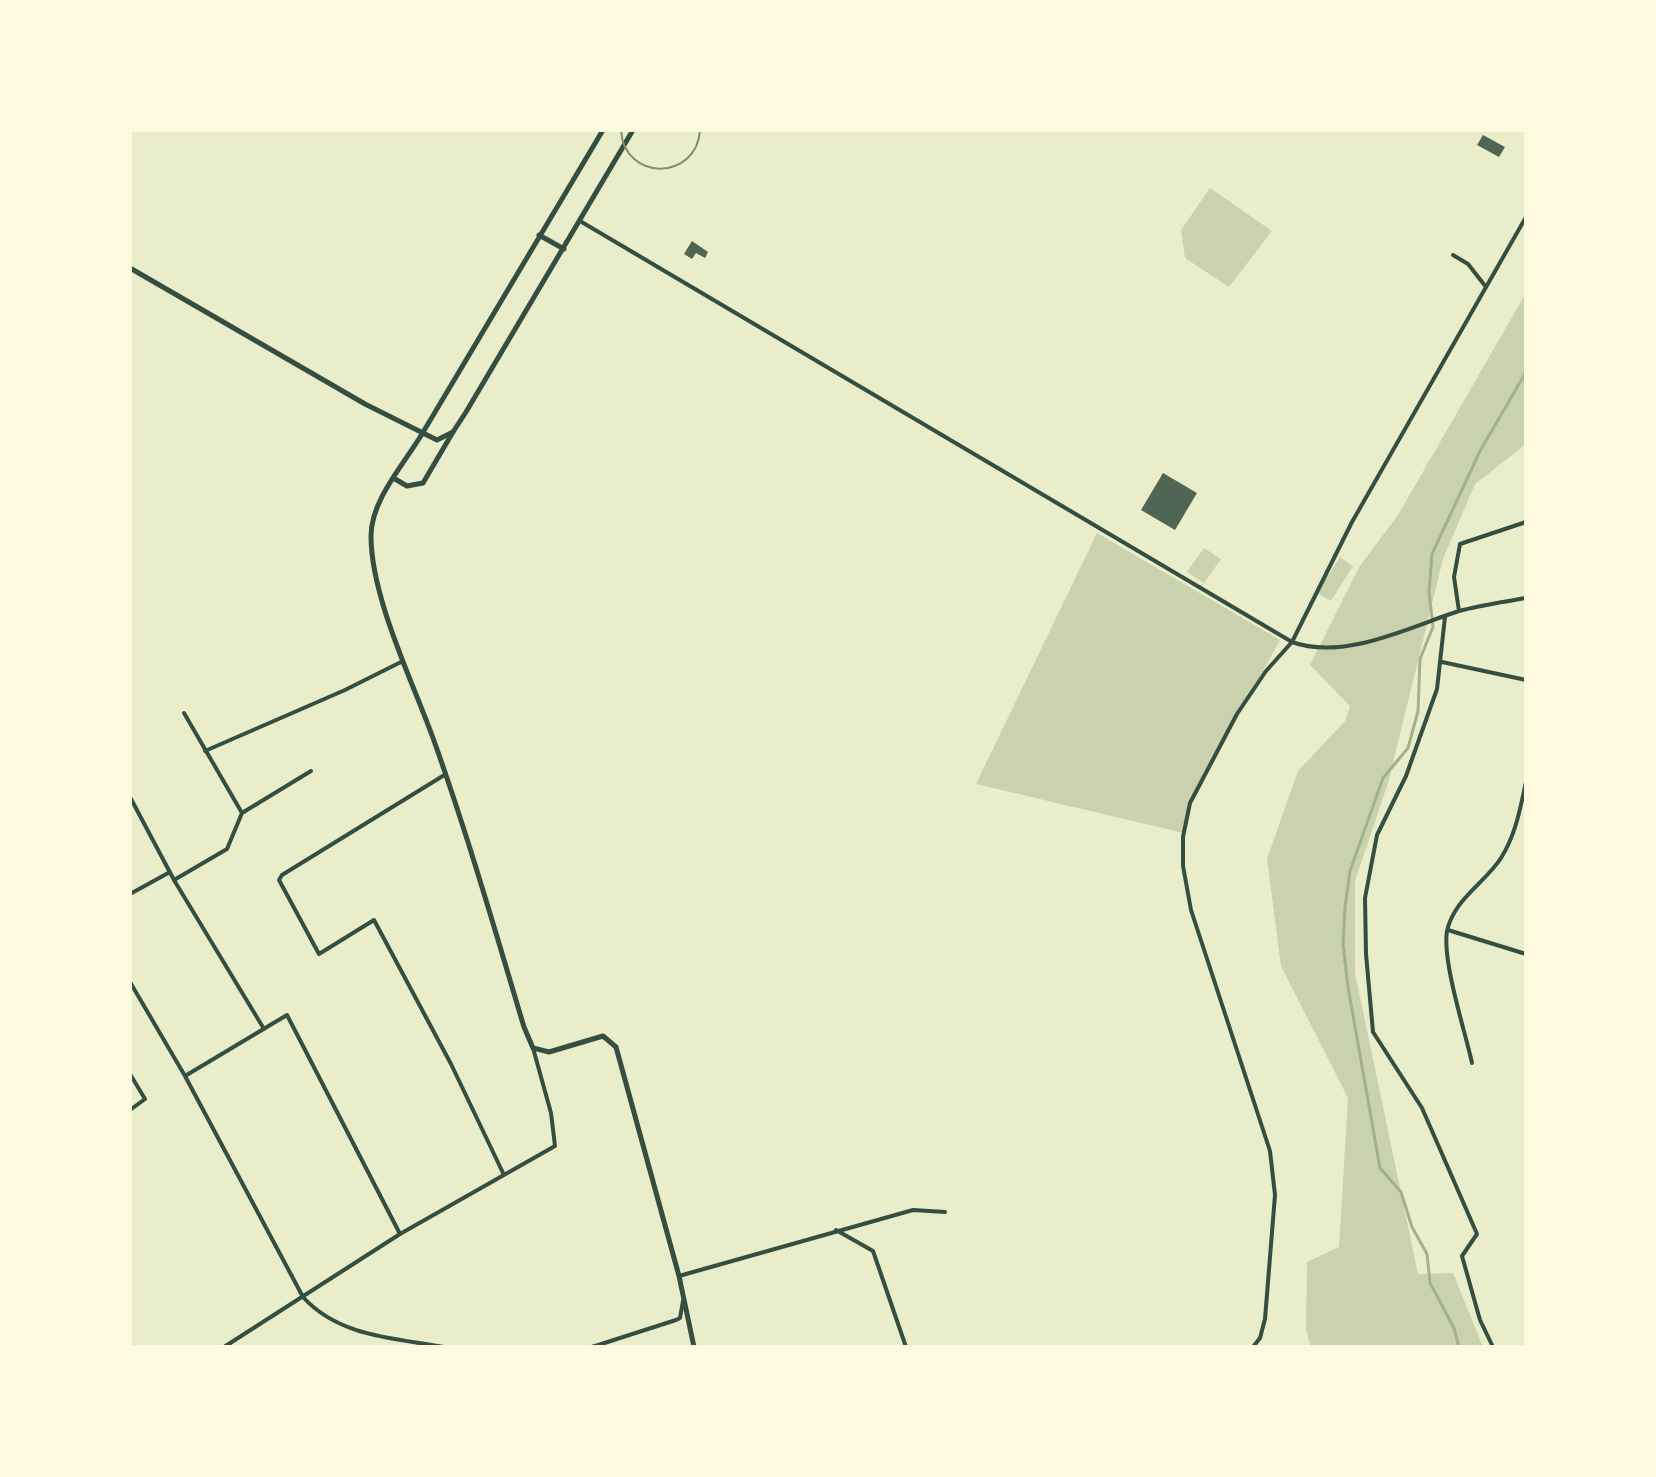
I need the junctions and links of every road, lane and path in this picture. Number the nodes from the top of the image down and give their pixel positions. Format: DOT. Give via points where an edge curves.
graph roads {
  1 [pos="603,130"];
  2 [pos="633,130"];
  3 [pos="1526,217"];
  4 [pos="580,221"];
  5 [pos="539,235"];
  6 [pos="564,249"];
  7 [pos="1453,255"];
  8 [pos="130,268"];
  9 [pos="1486,287"];
  10 [pos="453,432"];
  11 [pos="422,434"];
  12 [pos="395,479"];
  13 [pos="1526,522"];
  14 [pos="1526,598"];
  15 [pos="1459,611"];
  16 [pos="1442,618"];
  17 [pos="1292,642"];
  18 [pos="403,661"];
  19 [pos="1442,662"];
  20 [pos="1526,680"];
  21 [pos="184,713"];
  22 [pos="205,751"];
  23 [pos="311,771"];
  24 [pos="446,774"];
  25 [pos="1526,782"];
  26 [pos="130,797"];
  27 [pos="242,813"];
  28 [pos="170,872"];
  29 [pos="174,880"];
  30 [pos="130,894"];
  31 [pos="1448,930"];
  32 [pos="1526,954"];
  33 [pos="130,982"];
  34 [pos="264,1029"];
  35 [pos="533,1048"];
  36 [pos="1472,1063"];
  37 [pos="130,1074"];
  38 [pos="185,1076"];
  39 [pos="130,1110"];
  40 [pos="504,1175"];
  41 [pos="945,1212"];
  42 [pos="836,1230"];
  43 [pos="400,1234"];
  44 [pos="679,1276"];
  45 [pos="303,1297"];
  46 [pos="683,1297"];
  47 [pos="224,1347"];
  48 [pos="444,1347"];
  49 [pos="592,1347"];
  50 [pos="694,1347"];
  51 [pos="906,1347"];
  52 [pos="1253,1347"];
  53 [pos="1493,1347"];
  1 -- 5 [label="street"];
  2 -- 4 [label="street"];
  3 -- 9 [label="street"];
  4 -- 6 [label="street"];
  4 -- 17 [label="street"];
  5 -- 6 [label="street"];
  5 -- 11 [label="street"];
  6 -- 10 [label="street"];
  7 -- 9 [label="street"];
  8 -- 11 [label="street"];
  9 -- 17 [label="street" via="1352,522"];
  10 -- 11 [label="street" via="437,440"];
  10 -- 12 [label="street" via="423,483 407,486"];
  11 -- 12 [label="street"];
  12 -- 18 [label="street" via="376,507 371,538"];
  13 -- 15 [label="street" via="1460,544 1454,577"];
  14 -- 15 [label="street"];
  15 -- 16 [label="street"];
  16 -- 17 [label="street" via="1340,647 1311,649"];
  16 -- 19 [label="street"];
  17 -- 52 [label="street" via="1237,714 1190,803 1183,837 1191,910 1274,1176 1265,1319"];
  18 -- 22 [label="street"];
  18 -- 24 [label="street"];
  19 -- 20 [label="street"];
  19 -- 53 [label="street" via="1406,776 1377,835 1365,898 1366,954 1373,1032 1422,1108 1477,1234 1462,1256"];
  21 -- 22 [label="street"];
  22 -- 27 [label="street"];
  23 -- 27 [label="street"];
  24 -- 35 [label="street"];
  24 -- 40 [label="street" via="279,878 319,954 374,920"];
  25 -- 31 [label="street" via="1514,834 1500,861 1458,906"];
  26 -- 28 [label="street"];
  27 -- 29 [label="street" via="227,849"];
  28 -- 29 [label="street"];
  28 -- 30 [label="street"];
  29 -- 34 [label="street"];
  31 -- 32 [label="street"];
  31 -- 36 [label="street" via="1446,950"];
  33 -- 38 [label="street"];
  34 -- 38 [label="street"];
  34 -- 43 [label="street" via="287,1015"];
  35 -- 40 [label="street" via="555,1146"];
  35 -- 44 [label="street" via="549,1052 603,1036 616,1047"];
  37 -- 39 [label="street" via="145,1099"];
  38 -- 45 [label="street"];
  40 -- 43 [label="street"];
  41 -- 42 [label="street" via="913,1210"];
  42 -- 44 [label="street"];
  42 -- 51 [label="street" via="873,1251"];
  43 -- 45 [label="street"];
  44 -- 46 [label="street"];
  45 -- 47 [label="street"];
  45 -- 48 [label="street" via="330,1320 358,1332"];
  46 -- 49 [label="street" via="680,1318"];
  46 -- 50 [label="street"];
}
